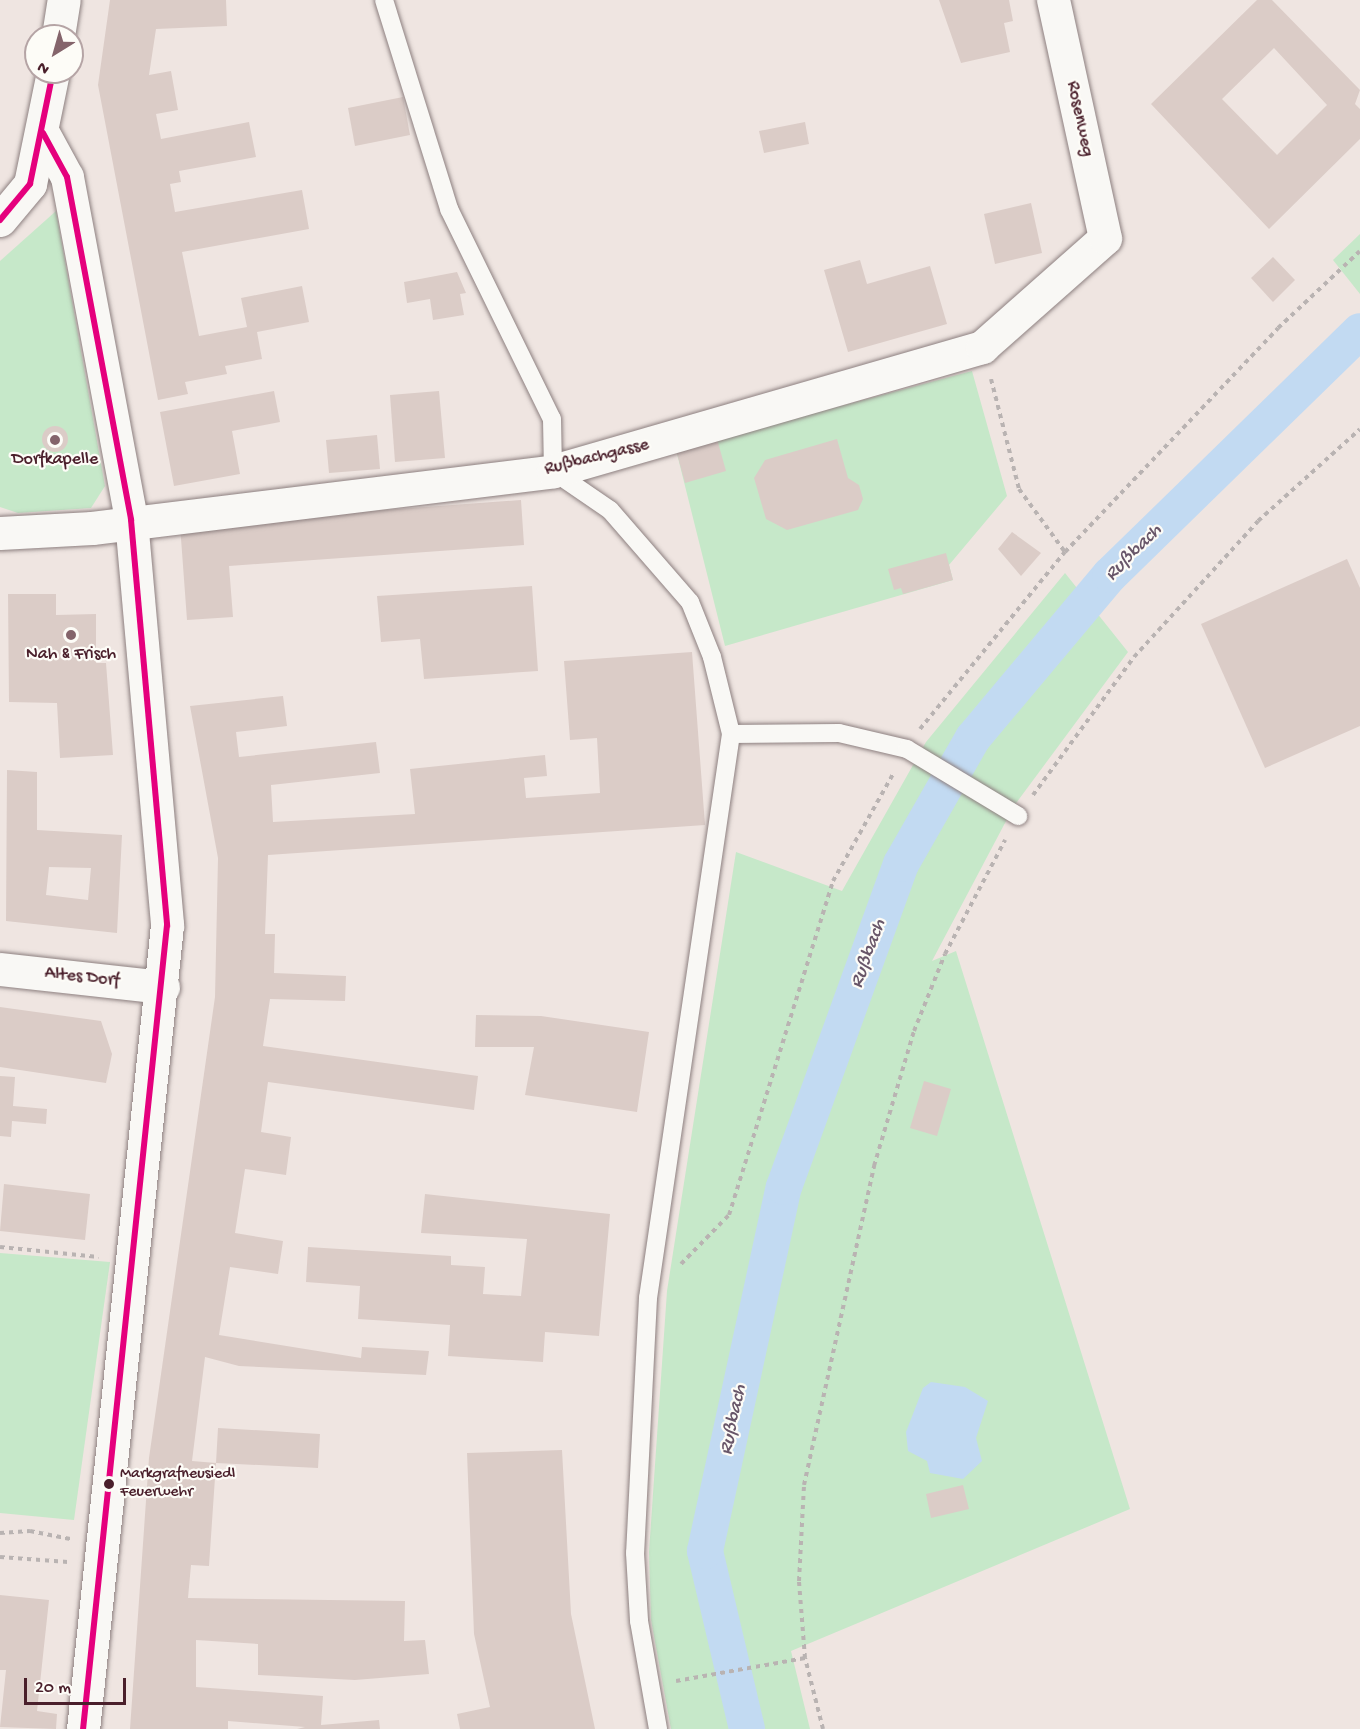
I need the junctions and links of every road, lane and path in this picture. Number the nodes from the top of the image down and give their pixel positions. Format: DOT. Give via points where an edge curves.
graph roads {
  1 [pos="64,0"];
  2 [pos="384,0"];
  3 [pos="1053,0"];
  4 [pos="60,24"];
  5 [pos="51,84"];
  6 [pos="43,133"];
  7 [pos="0,220"];
  8 [pos="1105,238"];
  9 [pos="1360,250"];
  10 [pos="982,347"];
  11 [pos="1360,429"];
  12 [pos="553,471"];
  13 [pos="131,520"];
  14 [pos="0,533"];
  15 [pos="1065,552"];
  16 [pos="731,734"];
  17 [pos="912,751"];
  18 [pos="1018,816"];
  19 [pos="0,969"];
  20 [pos="163,987"];
  21 [pos="0,1247"];
  22 [pos="131,1260"];
  23 [pos="648,1298"];
  24 [pos="0,1533"];
  25 [pos="0,1557"];
  26 [pos="100,1565"];
  27 [pos="805,1658"];
  28 [pos="686,1679"];
  29 [pos="83,1729"];
  30 [pos="658,1729"];
  31 [pos="823,1729"];
  1 -- 4 [label="street"];
  2 -- 12 [label="lane" via="448,209 552,419"];
  3 -- 8 [label="street, Rosenweg"];
  5 -- 6 [label="street"];
  6 -- 7 [label="street" via="30,184"];
  6 -- 13 [label="street" via="67,177"];
  8 -- 10 [label="street, Rußbachgasse"];
  9 -- 15 [label="path" via="1278,327"];
  10 -- 12 [label="street, Rußbachgasse"];
  10 -- 15 [label="path" via="1019,489"];
  11 -- 18 [label="path" via="1258,521 1134,657"];
  12 -- 13 [label="street, Rußbachgasse"];
  12 -- 16 [label="lane" via="610,510 690,602 712,657"];
  13 -- 14 [label="street, Rußbachgasse" via="92,528"];
  13 -- 20 [label="street" via="165,903"];
  15 -- 17 [label="path"];
  16 -- 17 [label="lane" via="839,733"];
  16 -- 23 [label="lane"];
  17 -- 18 [label="lane"];
  17 -- 23 [label="path" via="833,881 729,1215"];
  18 -- 27 [label="path" via="940,965 914,1031 874,1167 804,1485 799,1581"];
  19 -- 20 [label="street, Altes Dorf"];
  20 -- 22 [label="street"];
  21 -- 22 [label="path"];
  22 -- 26 [label="street"];
  23 -- 30 [label="lane" via="635,1553 643,1653"];
  24 -- 26 [label="path" via="60,1534"];
  25 -- 26 [label="path"];
  26 -- 29 [label="street"];
  27 -- 28 [label="path"];
  27 -- 31 [label="path"];
}
